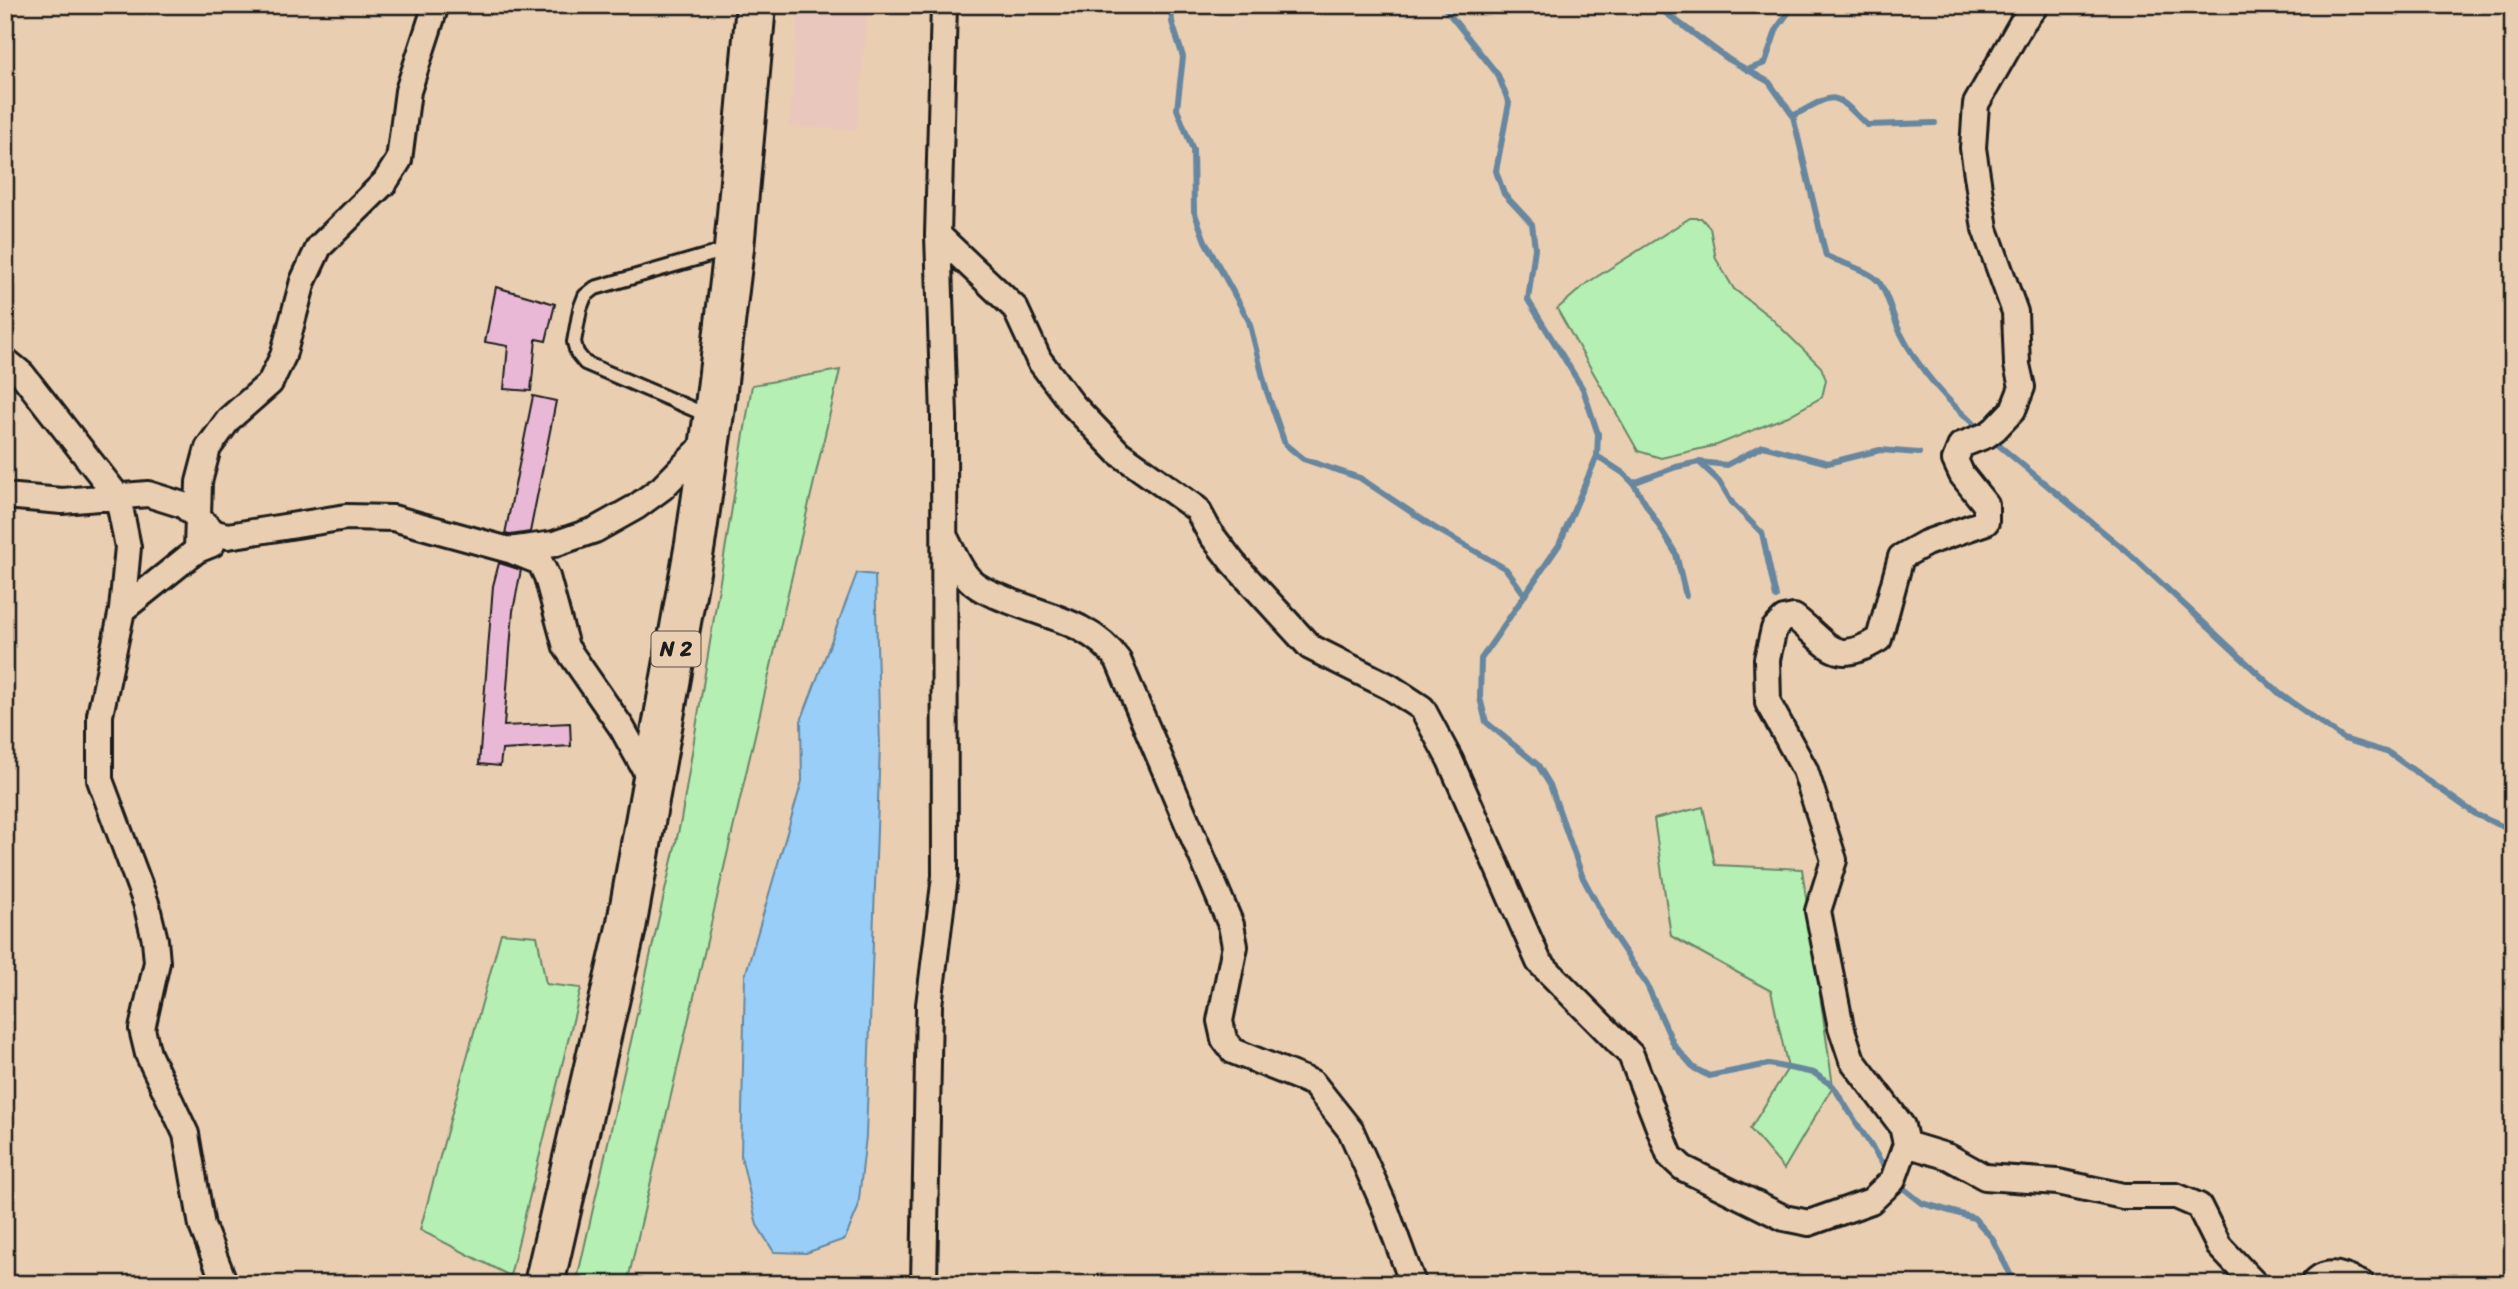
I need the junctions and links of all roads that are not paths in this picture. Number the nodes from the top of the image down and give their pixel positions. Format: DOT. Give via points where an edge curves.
graph roads {
  1 [pos="436,5"];
  2 [pos="756,5"];
  3 [pos="944,5"];
  4 [pos="2036,5"];
  5 [pos="938,236"];
  6 [pos="734,248"];
  7 [pos="5,360"];
  8 [pos="712,428"];
  9 [pos="5,496"];
  10 [pos="118,497"];
  11 [pos="197,517"];
  12 [pos="944,535"];
  13 [pos="228,536"];
  14 [pos="197,550"];
  15 [pos="509,550"];
  16 [pos="122,610"];
  17 [pos="652,782"];
  18 [pos="1906,1143"];
  19 [pos="225,1284"];
  20 [pos="544,1284"];
  21 [pos="924,1284"];
  22 [pos="1413,1284"];
  23 [pos="2255,1284"];
  24 [pos="2313,1284"];
  25 [pos="2362,1284"];
  1 -- 11 [label="street" via="408,91 399,160 384,182 319,247 303,281 283,356 270,383 229,419 208,448 199,482"];
  2 -- 6 [label="main road, N 2"];
  3 -- 5 [label="street"];
  4 -- 18 [label="street" via="1976,104 1973,148 1984,229 2015,312 2022,387 2013,411 1987,435 1961,445 1955,460 1986,505 1986,523 1926,543 1901,557 1880,639 1846,654 1829,649 1794,617 1774,629 1768,659 1768,703 1805,770 1834,860 1818,911 1841,1027 1852,1060 1902,1126"];
  5 -- 12 [label="street"];
  5 -- 18 [label="street" via="1014,308 1039,360 1073,405 1119,453 1197,509 1233,563 1310,646 1422,708 1450,760 1539,962 1631,1055 1665,1145 1677,1163 1784,1219 1808,1223 1871,1201 1893,1180"];
  6 -- 8 [label="main road, N 2"];
  6 -- 8 [label="lane" via="595,288 585,296 574,342 585,363"];
  7 -- 10 [label="street" via="22,374"];
  8 -- 15 [label="street" via="662,488 636,508 595,530 554,544"];
  8 -- 17 [label="main road, N 2"];
  9 -- 10 [label="street" via="62,501"];
  10 -- 11 [label="street" via="148,494 183,505"];
  10 -- 16 [label="street" via="128,547"];
  11 -- 13 [label="street" via="215,533"];
  11 -- 14 [label="street"];
  12 -- 21 [label="street" via="945,876 929,1005"];
  12 -- 22 [label="street" via="969,580 1034,612 1089,631 1108,645 1118,660 1231,925 1235,946 1220,1021 1224,1038 1233,1051 1313,1083 1351,1130"];
  13 -- 14 [label="street"];
  13 -- 15 [label="street" via="346,517 393,518"];
  14 -- 16 [label="street"];
  15 -- 17 [label="street" via="540,562 566,647 622,728"];
  16 -- 19 [label="street" via="100,715 100,780 146,903 155,940 157,962 142,1029 148,1054 186,1134 202,1226"];
  17 -- 20 [label="main road, N 2" via="626,928"];
  18 -- 23 [label="street" via="1949,1157 1984,1177 2058,1182 2123,1196 2176,1196 2199,1206 2219,1246"];
  24 -- 25 [label="street" via="2334,1273"];
}
